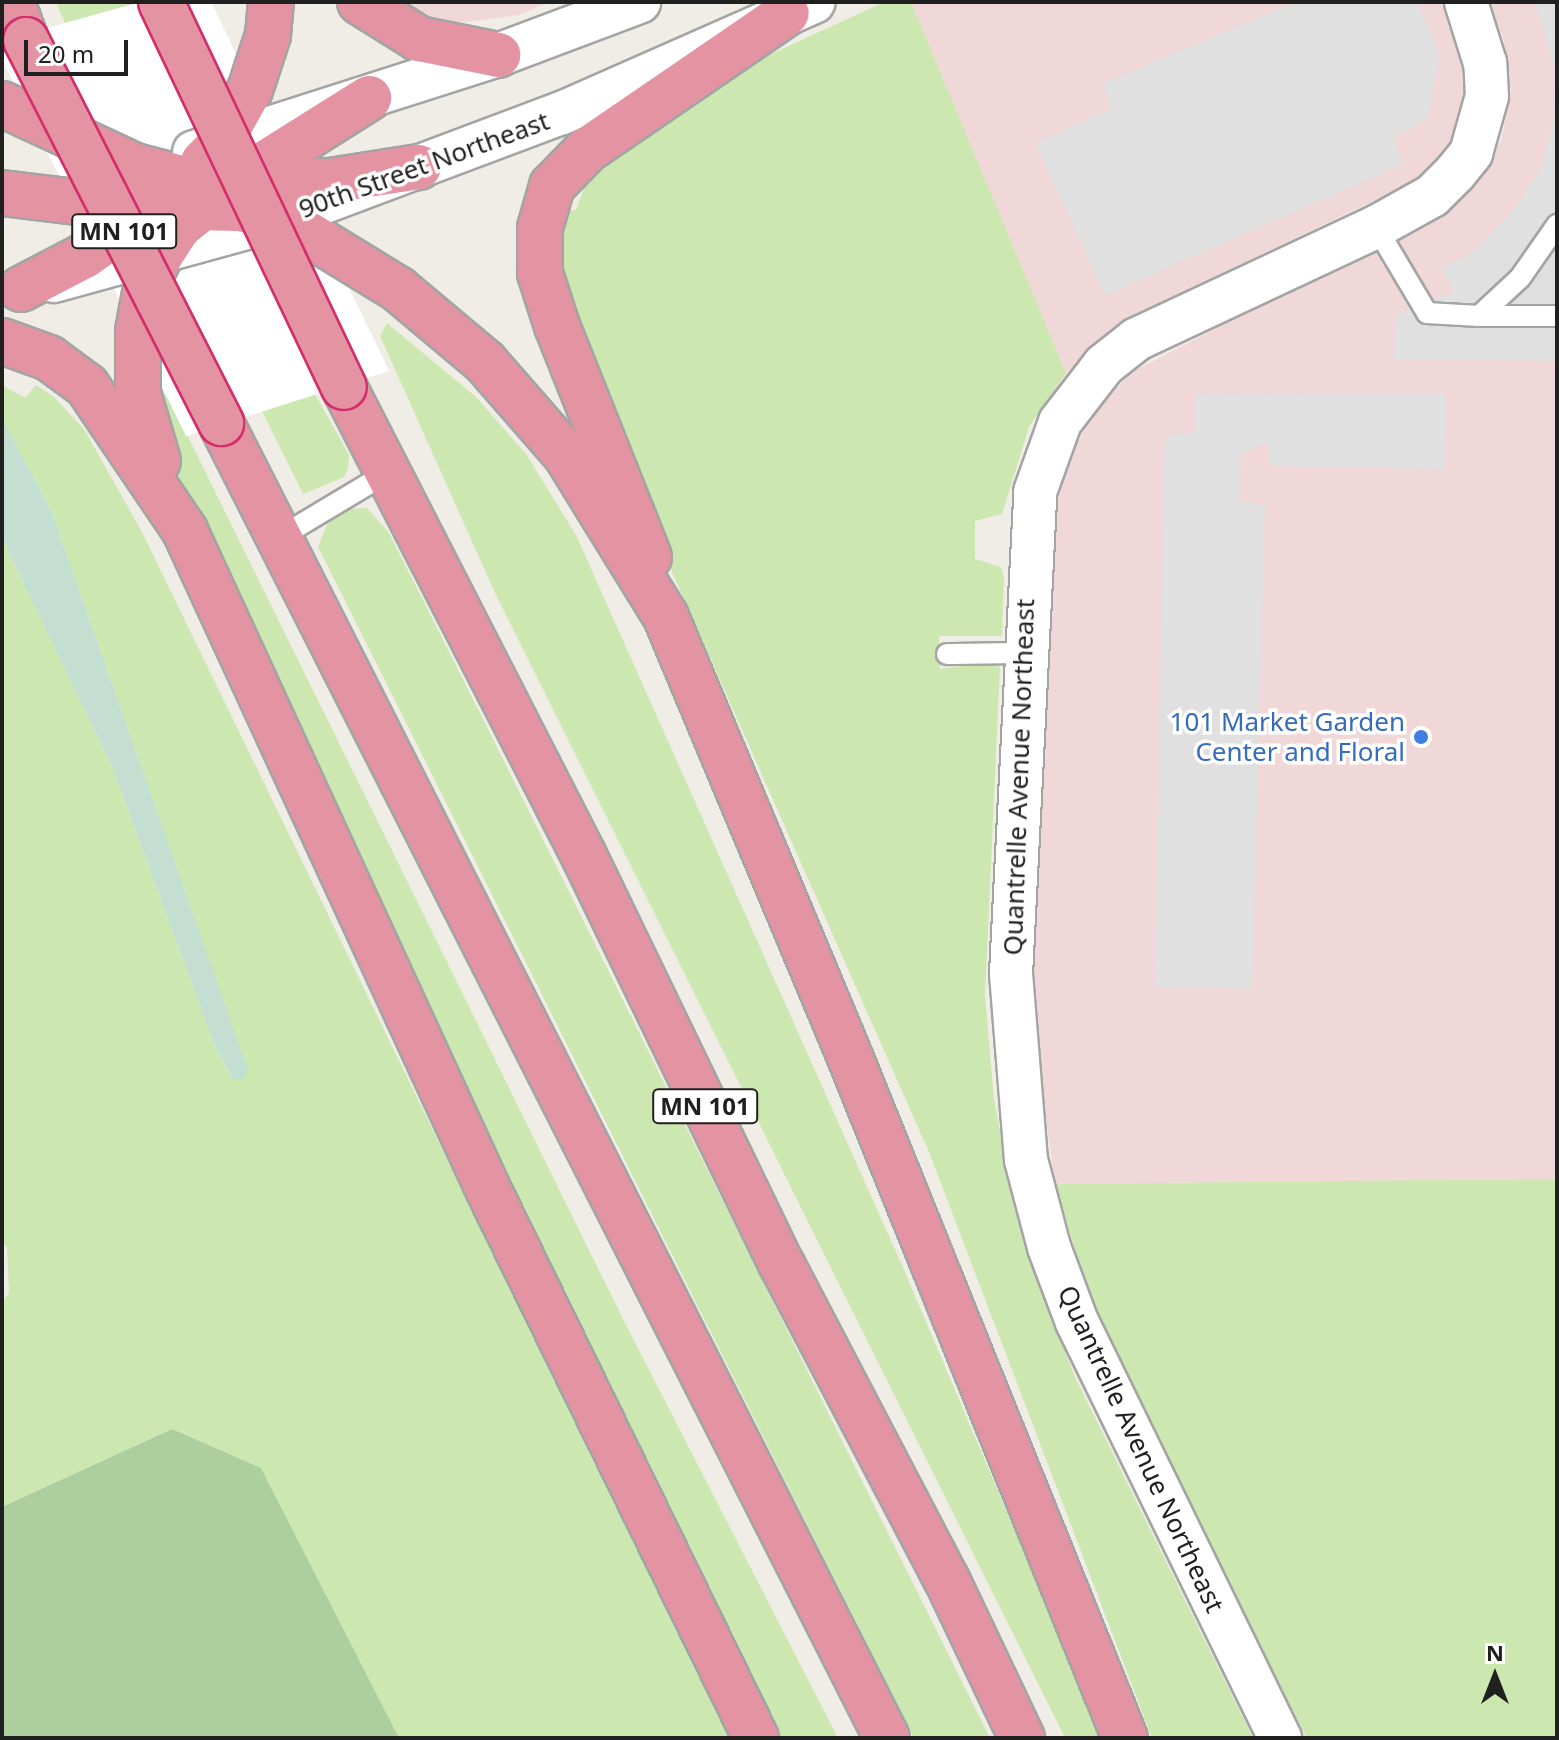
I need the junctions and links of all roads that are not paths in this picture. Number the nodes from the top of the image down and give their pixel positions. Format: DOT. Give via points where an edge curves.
graph roads {
  1 [pos="161,2"];
  2 [pos="271,2"];
  3 [pos="360,2"];
  4 [pos="639,2"];
  5 [pos="1466,2"];
  6 [pos="800,8"];
  7 [pos="19,21"];
  8 [pos="498,55"];
  9 [pos="369,98"];
  10 [pos="2,104"];
  11 [pos="135,166"];
  12 [pos="419,167"];
  13 [pos="199,184"];
  14 [pos="2,193"];
  15 [pos="282,218"];
  16 [pos="1557,225"];
  17 [pos="1376,227"];
  18 [pos="162,253"];
  19 [pos="21,289"];
  20 [pos="1479,316"];
  21 [pos="1557,316"];
  22 [pos="2,341"];
  23 [pos="387,473"];
  24 [pos="185,531"];
  25 [pos="280,537"];
  26 [pos="666,617"];
  27 [pos="1023,653"];
  28 [pos="947,654"];
  29 [pos="756,1738"];
  30 [pos="887,1738"];
  31 [pos="1022,1738"];
  32 [pos="1125,1738"];
  33 [pos="1280,1738"];
  1 -- 23 [label="highway, MN 101, bridge"];
  2 -- 13 [label="highway" via="268,35 250,90"];
  3 -- 8 [label="highway" via="419,39"];
  4 -- 8 [label="street"];
  5 -- 17 [label="street, Quantrelle Avenue Northeast" via="1485,63 1487,96 1471,153 1432,196"];
  6 -- 12 [label="street, 90th Street Northeast" via="562,113"];
  6 -- 26 [label="highway" via="587,150 552,186 540,228 540,273 641,525"];
  7 -- 25 [label="highway, MN 101, bridge"];
  8 -- 9 [label="street"];
  9 -- 13 [label="highway"];
  10 -- 11 [label="highway"];
  11 -- 13 [label="highway"];
  11 -- 14 [label="street"];
  12 -- 13 [label="highway" via="330,181"];
  12 -- 15 [label="street, 90th Street Northeast"];
  13 -- 14 [label="highway" via="109,206"];
  13 -- 15 [label="highway"];
  13 -- 18 [label="highway"];
  13 -- 19 [label="highway"];
  15 -- 18 [label="street, 90th Street Northeast"];
  15 -- 26 [label="highway" via="398,289 496,373 566,455"];
  16 -- 20 [label="lane" via="1520,278"];
  17 -- 20 [label="lane" via="1427,313"];
  17 -- 27 [label="street, Quantrelle Avenue Northeast" via="1137,339 1082,390 1051,443 1035,492"];
  18 -- 19 [label="street, 90th Street Northeast"];
  18 -- 24 [label="highway" via="147,282 138,331 138,393"];
  20 -- 21 [label="lane"];
  22 -- 24 [label="highway" via="49,358 87,386"];
  23 -- 25 [label="lane"];
  23 -- 31 [label="highway, MN 101"];
  24 -- 29 [label="highway" via="488,1189"];
  25 -- 30 [label="highway, MN 101"];
  26 -- 32 [label="highway"];
  27 -- 28 [label="lane"];
  27 -- 33 [label="street, Quantrelle Avenue Northeast" via="1011,974 1026,1160 1049,1247 1083,1335"];
}
